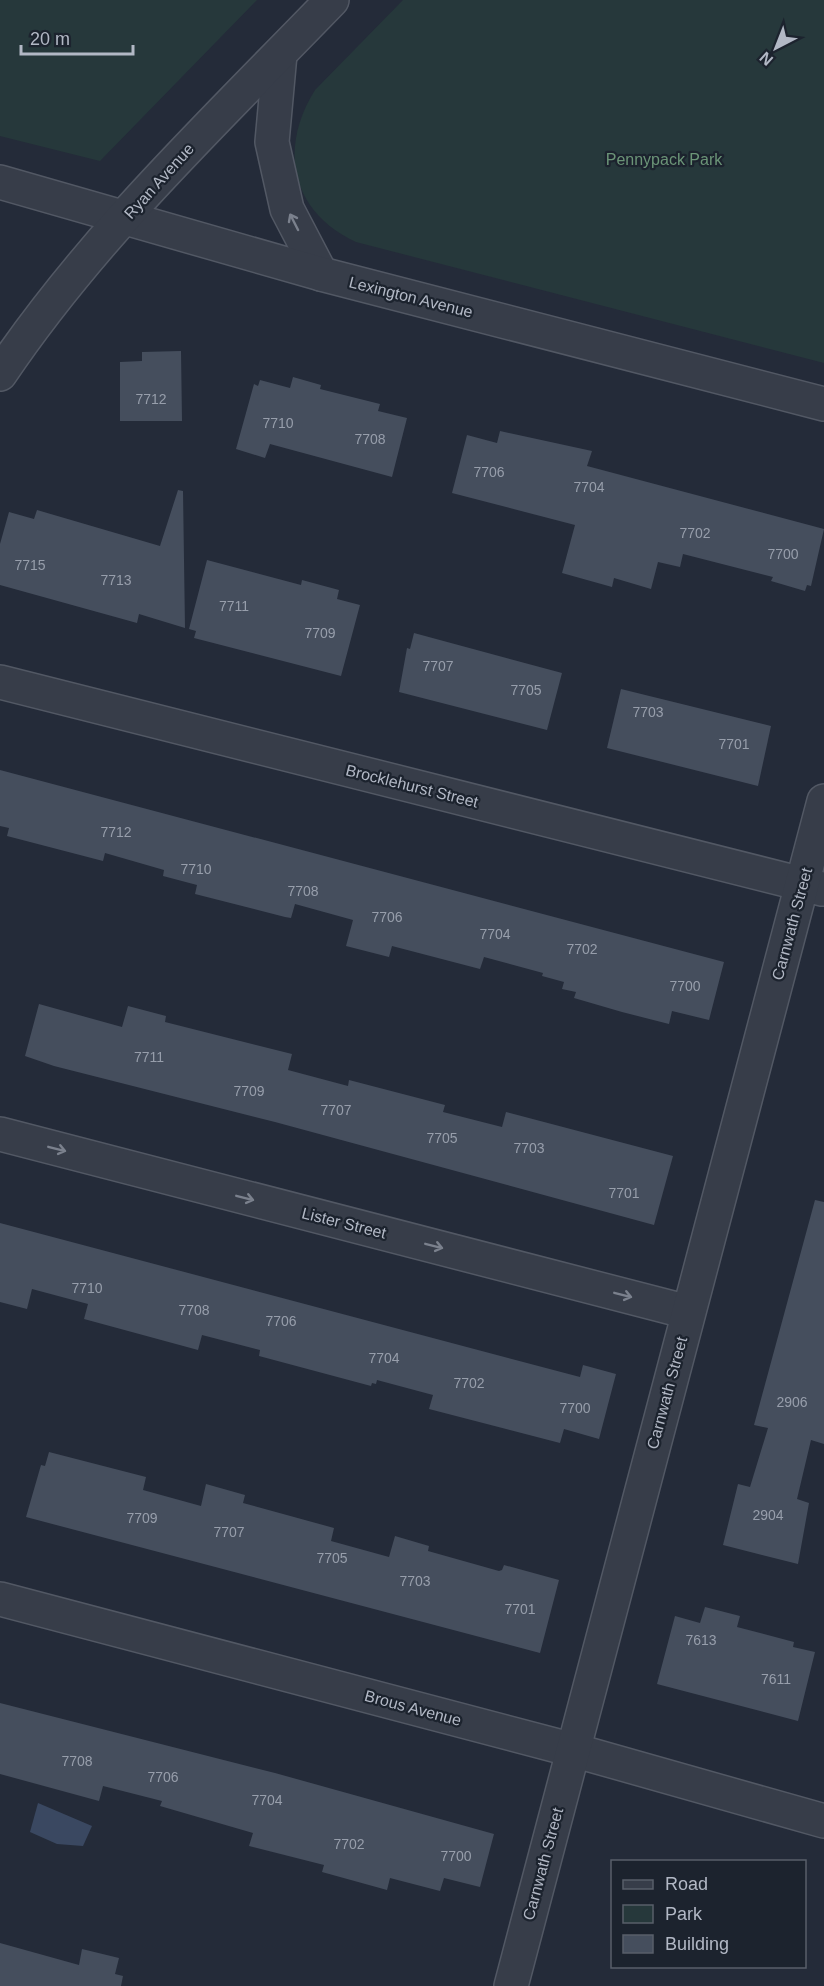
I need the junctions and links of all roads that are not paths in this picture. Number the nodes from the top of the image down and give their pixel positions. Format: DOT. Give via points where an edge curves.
graph roads {
  1 [pos="332,0"];
  2 [pos="280,54"];
  3 [pos="0,182"];
  4 [pos="125,218"];
  5 [pos="321,274"];
  6 [pos="1,368"];
  7 [pos="824,404"];
  8 [pos="0,682"];
  9 [pos="824,801"];
  10 [pos="813,887"];
  11 [pos="0,1134"];
  12 [pos="688,1312"];
  13 [pos="0,1599"];
  14 [pos="573,1750"];
  15 [pos="824,1821"];
  16 [pos="511,1986"];
  1 -- 2 [label="street, Ryan Avenue"];
  2 -- 4 [label="street, Ryan Avenue"];
  5 -- 2 [label="street, one-way" via="287,209 272,142"];
  3 -- 4 [label="street, Lexington Avenue"];
  4 -- 5 [label="street, Lexington Avenue"];
  4 -- 6 [label="street, Ryan Avenue"];
  5 -- 7 [label="street, Lexington Avenue"];
  8 -- 10 [label="street, Brocklehurst Street"];
  9 -- 10 [label="street, Carnwath Street"];
  10 -- 12 [label="street, Carnwath Street"];
  11 -- 12 [label="street, Lister Street, one-way"];
  12 -- 14 [label="street, Carnwath Street"];
  13 -- 14 [label="street, Brous Avenue"];
  14 -- 15 [label="street, Brous Avenue"];
  14 -- 16 [label="street, Carnwath Street"];
}
